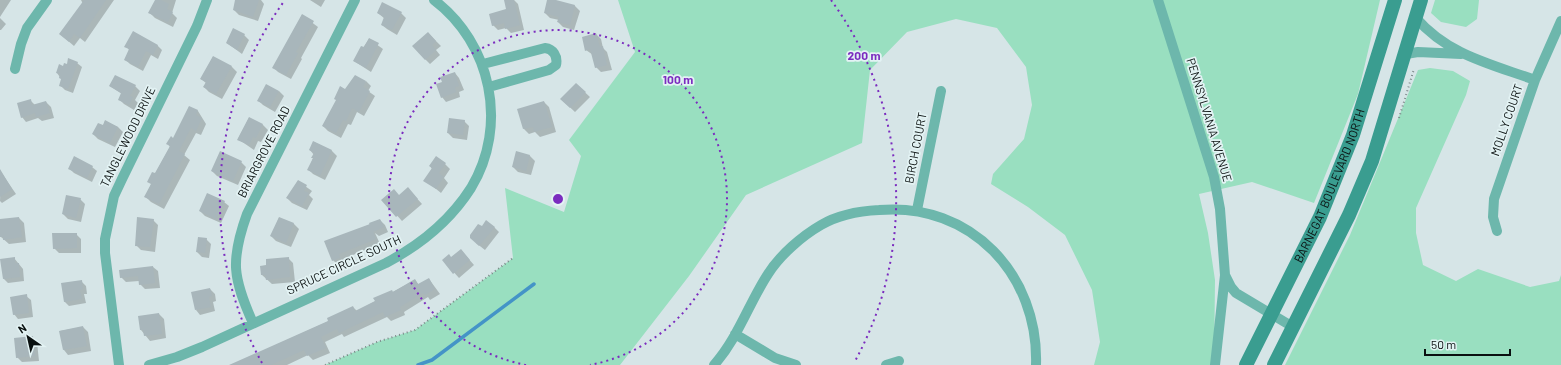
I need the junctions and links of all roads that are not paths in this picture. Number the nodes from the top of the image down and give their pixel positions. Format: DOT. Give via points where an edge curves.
graph roads {
  1 [pos="47,0"];
  2 [pos="207,0"];
  3 [pos="355,0"];
  4 [pos="434,0"];
  5 [pos="1158,0"];
  6 [pos="1395,0"];
  7 [pos="1421,0"];
  8 [pos="1416,18"];
  9 [pos="1561,21"];
  10 [pos="1406,54"];
  11 [pos="1461,54"];
  12 [pos="483,64"];
  13 [pos="15,69"];
  14 [pos="1535,80"];
  15 [pos="489,87"];
  16 [pos="941,92"];
  17 [pos="917,210"];
  18 [pos="1497,231"];
  19 [pos="1225,275"];
  20 [pos="1271,314"];
  21 [pos="253,322"];
  22 [pos="1293,327"];
  23 [pos="735,334"];
  24 [pos="899,361"];
  25 [pos="119,365"];
  26 [pos="149,365"];
  27 [pos="714,365"];
  28 [pos="796,365"];
  29 [pos="886,365"];
  30 [pos="1036,365"];
  31 [pos="1215,365"];
  32 [pos="1246,365"];
  33 [pos="1274,365"];
  1 -- 13 [label="street" via="27,28"];
  2 -- 25 [label="street, TANGLEWOOD DRIVE" via="197,26 122,178 108,220 105,253"];
  3 -- 21 [label="street, BRIARGROVE ROAD" via="246,214 241,229 235,258 236,272 240,294"];
  4 -- 12 [label="street, SPRUCE CIRCLE SOUTH" via="464,30"];
  5 -- 19 [label="street, PENNSYLVANIA AVENUE" via="1214,177 1220,209"];
  6 -- 20 [label="street, BARNEGAT BOULEVARD NORTH" via="1354,135 1320,217"];
  7 -- 8 [label="street"];
  8 -- 10 [label="street"];
  8 -- 11 [label="street" via="1425,28"];
  9 -- 14 [label="street, MOLLY COURT"];
  10 -- 11 [label="street"];
  10 -- 22 [label="street" via="1372,161 1350,214"];
  11 -- 14 [label="street"];
  12 -- 15 [label="street, SPRUCE CIRCLE SOUTH"];
  12 -- 15 [label="street" via="545,48 552,50 556,57 556,64 549,70"];
  14 -- 18 [label="street, MOLLY COURT" via="1494,199 1493,217"];
  15 -- 21 [label="street, SPRUCE CIRCLE SOUTH" via="491,125 484,161 471,188 441,225 413,247 386,263"];
  16 -- 17 [label="street, BIRCH COURT"];
  17 -- 23 [label="street" via="869,210 822,225 786,253 768,273"];
  17 -- 30 [label="street" via="940,216 962,226 987,244 1002,259 1026,299 1034,337"];
  19 -- 20 [label="street, PENNSYLVANIA AVENUE" via="1236,293"];
  19 -- 31 [label="street, PENNSYLVANIA AVENUE"];
  20 -- 22 [label="street, PENNSYLVANIA AVENUE"];
  20 -- 32 [label="street, BARNEGAT BOULEVARD NORTH"];
  21 -- 26 [label="street, SPRUCE CIRCLE SOUTH" via="196,349"];
  22 -- 33 [label="street"];
  23 -- 27 [label="street"];
  23 -- 28 [label="street" via="775,358"];
  24 -- 29 [label="street"];
}
